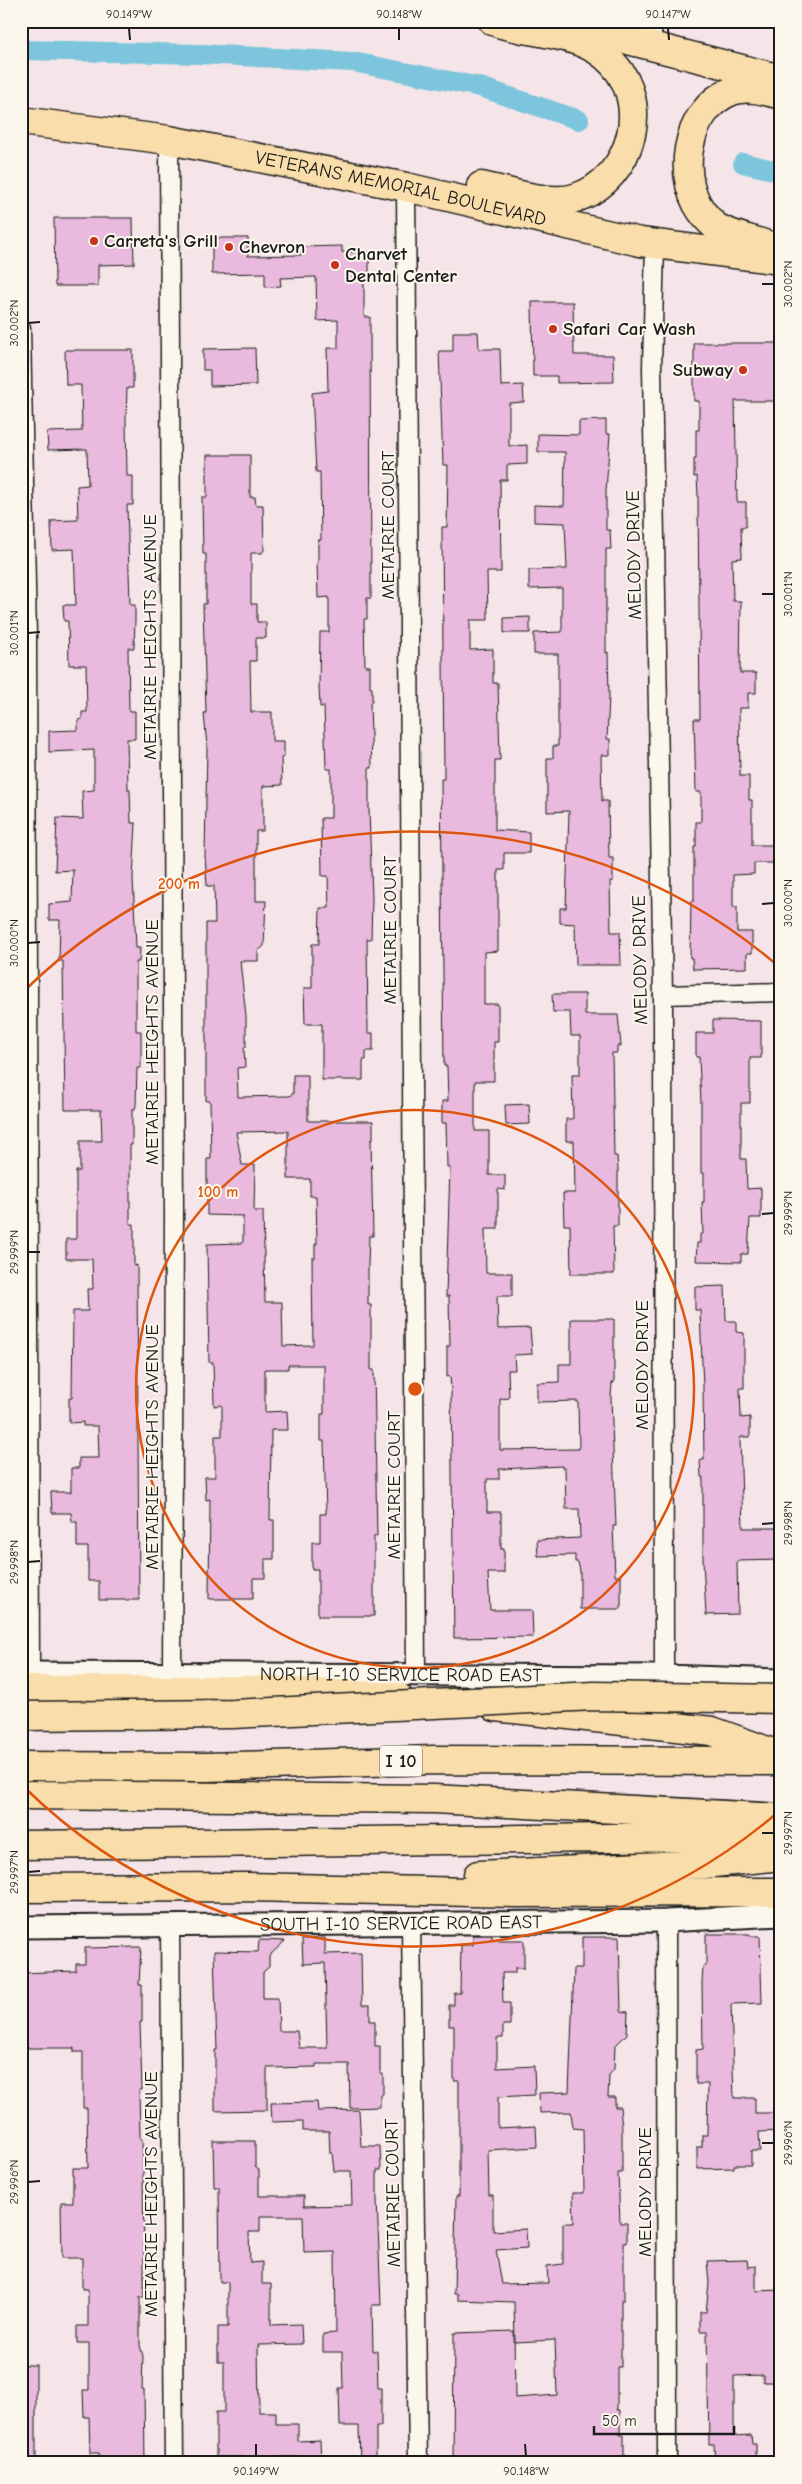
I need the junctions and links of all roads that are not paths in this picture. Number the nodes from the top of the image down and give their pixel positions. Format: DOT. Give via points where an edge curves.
graph roads {
  1 [pos="493,21"];
  2 [pos="555,21"];
  3 [pos="652,34"];
  4 [pos="781,79"];
  5 [pos="781,95"];
  6 [pos="21,120"];
  7 [pos="169,140"];
  8 [pos="406,187"];
  9 [pos="655,244"];
  10 [pos="781,249"];
  11 [pos="781,260"];
  12 [pos="21,328"];
  13 [pos="781,992"];
  14 [pos="663,995"];
  15 [pos="172,1674"];
  16 [pos="416,1674"];
  17 [pos="664,1676"];
  18 [pos="24,1679"];
  19 [pos="781,1680"];
  20 [pos="781,1699"];
  21 [pos="21,1716"];
  22 [pos="781,1756"];
  23 [pos="781,1761"];
  24 [pos="21,1766"];
  25 [pos="24,1795"];
  26 [pos="781,1818"];
  27 [pos="781,1836"];
  28 [pos="21,1845"];
  29 [pos="781,1856"];
  30 [pos="21,1888"];
  31 [pos="247,1888"];
  32 [pos="781,1892"];
  33 [pos="781,1915"];
  34 [pos="666,1921"];
  35 [pos="411,1923"];
  36 [pos="170,1925"];
  37 [pos="21,1927"];
  38 [pos="174,2463"];
  39 [pos="418,2463"];
  40 [pos="667,2463"];
  1 -- 8 [label="main road" via="574,39 605,56 626,83 633,111 632,136 620,164 597,186 574,198 549,200 446,178 425,180"];
  2 -- 3 [label="main road"];
  3 -- 4 [label="main road"];
  5 -- 10 [label="main road" via="755,88 732,90 712,104 696,124 688,156 688,183 700,210 717,228"];
  6 -- 7 [label="main road, VETERANS MEMORIAL BOULEVARD"];
  7 -- 8 [label="main road, VETERANS MEMORIAL BOULEVARD"];
  7 -- 15 [label="street, METAIRIE HEIGHTS AVENUE" via="174,1204"];
  8 -- 9 [label="main road, VETERANS MEMORIAL BOULEVARD"];
  8 -- 16 [label="street, METAIRIE COURT"];
  9 -- 11 [label="main road, VETERANS MEMORIAL BOULEVARD"];
  9 -- 14 [label="street, MELODY DRIVE" via="652,368"];
  12 -- 18 [label="street" via="27,637"];
  13 -- 14 [label="street"];
  14 -- 17 [label="street, MELODY DRIVE"];
  15 -- 16 [label="street, NORTH I-10 SERVICE ROAD EAST"];
  15 -- 18 [label="street, NORTH I-10 SERVICE ROAD EAST"];
  16 -- 17 [label="street, NORTH I-10 SERVICE ROAD EAST"];
  17 -- 19 [label="street, NORTH I-10 SERVICE ROAD EAST"];
  18 -- 22 [label="main road" via="456,1700 530,1712 712,1731"];
  20 -- 21 [label="main road, bridge" via="594,1696 233,1714"];
  23 -- 24 [label="main road, I 10" via="433,1760 207,1767"];
  25 -- 26 [label="main road" via="434,1799"];
  27 -- 28 [label="main road"];
  29 -- 31 [label="main road" via="704,1864"];
  30 -- 31 [label="main road"];
  31 -- 32 [label="main road" via="516,1893"];
  33 -- 34 [label="street, SOUTH I-10 SERVICE ROAD EAST"];
  34 -- 35 [label="street, SOUTH I-10 SERVICE ROAD EAST"];
  34 -- 40 [label="street, MELODY DRIVE"];
  35 -- 36 [label="street, SOUTH I-10 SERVICE ROAD EAST"];
  35 -- 39 [label="street, METAIRIE COURT"];
  36 -- 37 [label="street, SOUTH I-10 SERVICE ROAD EAST"];
  36 -- 38 [label="street, METAIRIE HEIGHTS AVENUE"];
}
